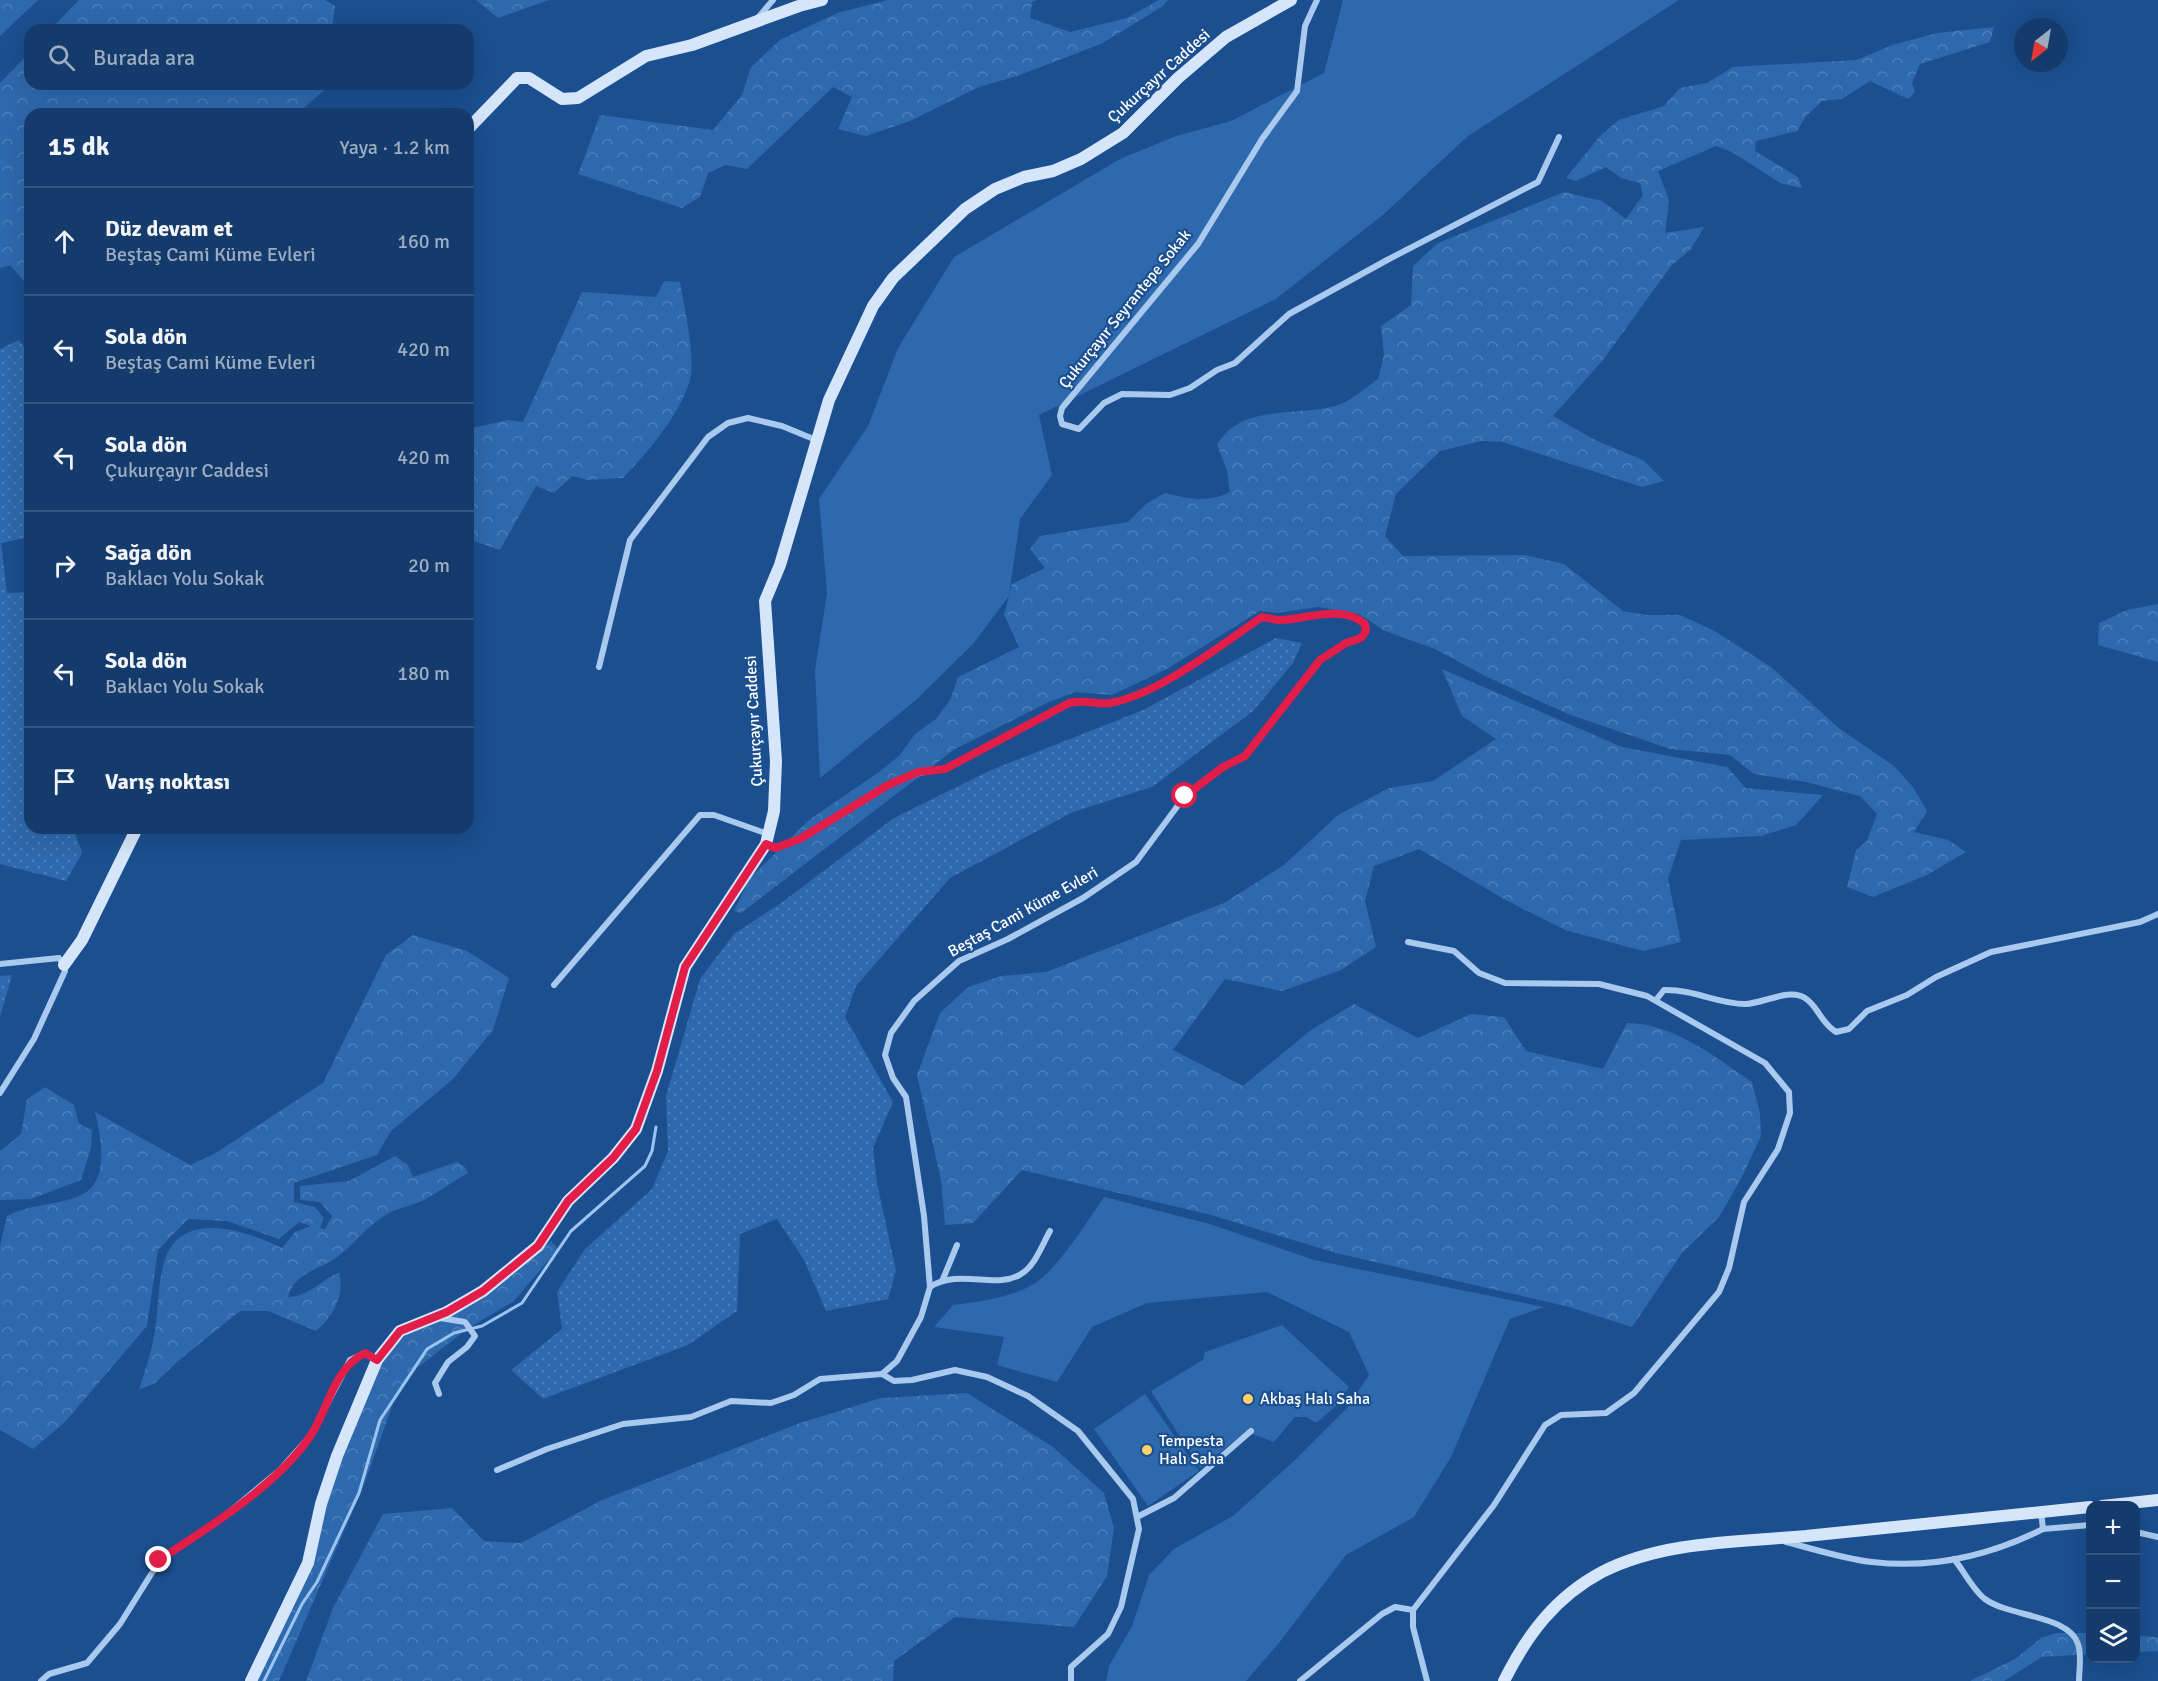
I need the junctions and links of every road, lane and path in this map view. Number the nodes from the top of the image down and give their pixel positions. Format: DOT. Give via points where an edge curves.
graph roads {
  1 [pos="773,0"];
  2 [pos="822,0"];
  3 [pos="1291,0"];
  4 [pos="1317,0"];
  5 [pos="754,22"];
  6 [pos="474,123"];
  7 [pos="1559,137"];
  8 [pos="816,440"];
  9 [pos="599,667"];
  10 [pos="134,834"];
  11 [pos="767,839"];
  12 [pos="2158,914"];
  13 [pos="1408,942"];
  14 [pos="0,964"];
  15 [pos="64,965"];
  16 [pos="554,985"];
  17 [pos="1656,1000"];
  18 [pos="0,1093"];
  19 [pos="1050,1231"];
  20 [pos="957,1245"];
  21 [pos="943,1279"];
  22 [pos="930,1287"];
  23 [pos="433,1318"];
  24 [pos="377,1360"];
  25 [pos="882,1374"];
  26 [pos="440,1394"];
  27 [pos="1251,1431"];
  28 [pos="497,1470"];
  29 [pos="2158,1500"];
  30 [pos="2140,1502"];
  31 [pos="2086,1508"];
  32 [pos="2041,1512"];
  33 [pos="1137,1517"];
  34 [pos="2086,1525"];
  35 [pos="2043,1528"];
  36 [pos="2140,1533"];
  37 [pos="2158,1537"];
  38 [pos="1774,1539"];
  39 [pos="1954,1559"];
  40 [pos="1413,1610"];
  41 [pos="41,1681"];
  42 [pos="251,1681"];
  43 [pos="1071,1681"];
  44 [pos="1300,1681"];
  45 [pos="1427,1681"];
  46 [pos="1503,1681"];
  47 [pos="2079,1681"];
  1 -- 5 [label="street"];
  2 -- 5 [label="street"];
  3 -- 8 [label="street, Çukurçayır Caddesi" via="1226,37 1123,133 1053,171 995,189 965,209 893,278 873,306 829,400"];
  4 -- 7 [label="street, Çukurçayır Seyrantepe Sokak" via="1305,26 1297,91 1262,139 1198,244 1062,408 1062,423 1079,429 1104,403 1122,394 1170,395 1234,363 1289,314 1538,182"];
  5 -- 6 [label="street" via="692,45 646,56 578,98 562,99 529,78 516,78"];
  8 -- 9 [label="street" via="748,418 728,423 708,437 630,540"];
  8 -- 11 [label="street, Çukurçayır Caddesi" via="780,565 765,601 776,761 774,811"];
  10 -- 15 [label="street" via="82,940"];
  11 -- 16 [label="street" via="714,815 700,815"];
  11 -- 22 [label="street, Beştaş Cami Küme Evleri" via="775,848 800,839 888,785 918,772 945,769 1069,703 1084,699 1108,703 1132,697 1203,659 1262,617 1281,620 1328,613 1365,624 1361,638 1320,660 1245,756 1223,767 1185,796 1136,862 1083,898 959,961 914,1001 891,1033 885,1055 893,1078 906,1097"];
  11 -- 23 [label="street, Çukurçayır Caddesi" via="685,967 657,1071 636,1129 613,1158 568,1201 538,1246 483,1291"];
  12 -- 17 [label="street" via="2140,922 1991,952 1867,1011 1849,1029 1836,1032 1824,1024 1804,998 1789,995 1745,1004 1682,990 1664,990"];
  13 -- 17 [label="street" via="1454,951 1479,973 1505,983 1599,984"];
  14 -- 15 [label="street" via="59,958"];
  15 -- 18 [label="street" via="65,971 33,1039"];
  17 -- 40 [label="street" via="1765,1063 1789,1092 1790,1113 1778,1149 1744,1202 1729,1268 1719,1292 1634,1393 1606,1413 1562,1415 1545,1425 1494,1505"];
  19 -- 21 [label="street" via="1021,1274 1004,1280"];
  20 -- 21 [label="street"];
  21 -- 22 [label="street"];
  22 -- 25 [label="street, Beştaş Cami Küme Evleri" via="921,1317 897,1361"];
  23 -- 24 [label="street, Çukurçayır Caddesi" via="400,1331"];
  23 -- 26 [label="street" via="465,1323 475,1336 442,1370 435,1383"];
  24 -- 41 [label="street" via="365,1353 350,1360 311,1435 280,1470 222,1518 159,1560 120,1624 87,1663 49,1674"];
  24 -- 42 [label="street, Çukurçayır Caddesi" via="321,1504 308,1563"];
  25 -- 28 [label="street" via="819,1379 794,1395 771,1403 731,1401 691,1417 622,1424"];
  25 -- 33 [label="street" via="894,1381 954,1370 987,1377 1028,1396 1078,1431 1133,1498"];
  27 -- 33 [label="street" via="1174,1498"];
  29 -- 30 [label="street"];
  31 -- 32 [label="street"];
  32 -- 35 [label="street"];
  32 -- 38 [label="street"];
  33 -- 43 [label="street" via="1139,1529 1121,1607 1108,1634 1071,1667"];
  34 -- 35 [label="street"];
  35 -- 39 [label="street" via="2019,1541"];
  36 -- 37 [label="street"];
  38 -- 39 [label="street" via="1870,1562 1904,1564"];
  38 -- 46 [label="street" via="1634,1558 1580,1584 1538,1622"];
  39 -- 47 [label="street" via="1984,1598 2000,1608 2054,1622 2070,1632 2078,1644"];
  40 -- 44 [label="street" via="1395,1607 1382,1614"];
  40 -- 45 [label="street" via="1413,1627"];
}
